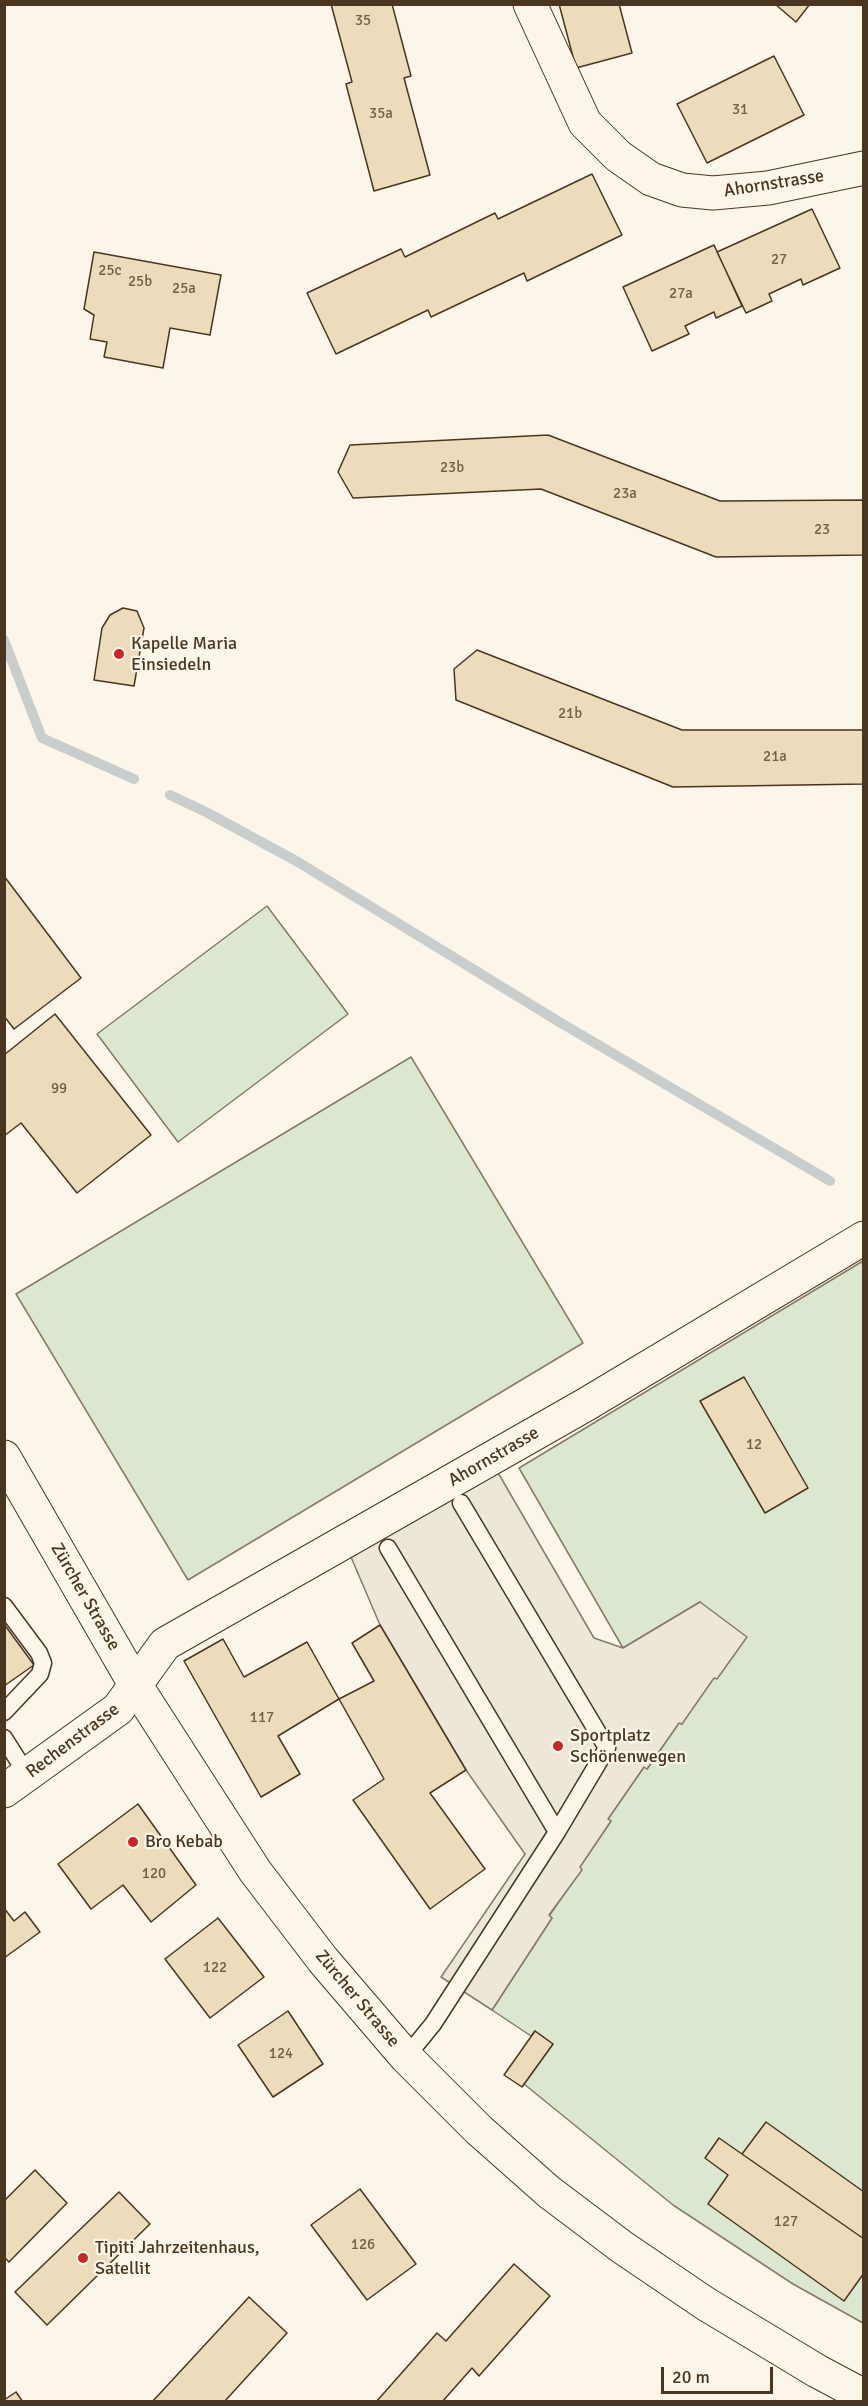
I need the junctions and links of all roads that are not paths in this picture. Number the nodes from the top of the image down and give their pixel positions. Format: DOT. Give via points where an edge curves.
graph roads {
  1 [pos="530,4"];
  2 [pos="864,168"];
  3 [pos="864,1238"];
  4 [pos="4,1457"];
  5 [pos="461,1503"];
  6 [pos="388,1548"];
  7 [pos="4,1606"];
  8 [pos="136,1686"];
  9 [pos="4,1712"];
  10 [pos="4,1738"];
  11 [pos="16,1783"];
  12 [pos="557,1832"];
  13 [pos="406,2057"];
  14 [pos="864,2396"];
  1 -- 2 [label="street, Ahornstrasse" via="585,123 618,156 651,179 682,190 713,193 768,188"];
  3 -- 8 [label="street, Ahornstrasse" via="585,1405 165,1644"];
  4 -- 8 [label="street, Zürcher Strasse"];
  5 -- 12 [label="lane" via="607,1749"];
  6 -- 12 [label="lane"];
  7 -- 9 [label="lane" via="43,1664 40,1674"];
  8 -- 11 [label="street, Rechenstrasse" via="118,1710"];
  8 -- 13 [label="street, Zürcher Strasse" via="255,1871 323,1960"];
  10 -- 11 [label="lane"];
  12 -- 13 [label="lane" via="433,2024"];
  13 -- 14 [label="street, Zürcher Strasse" via="549,2192 622,2247 706,2304"];
}
